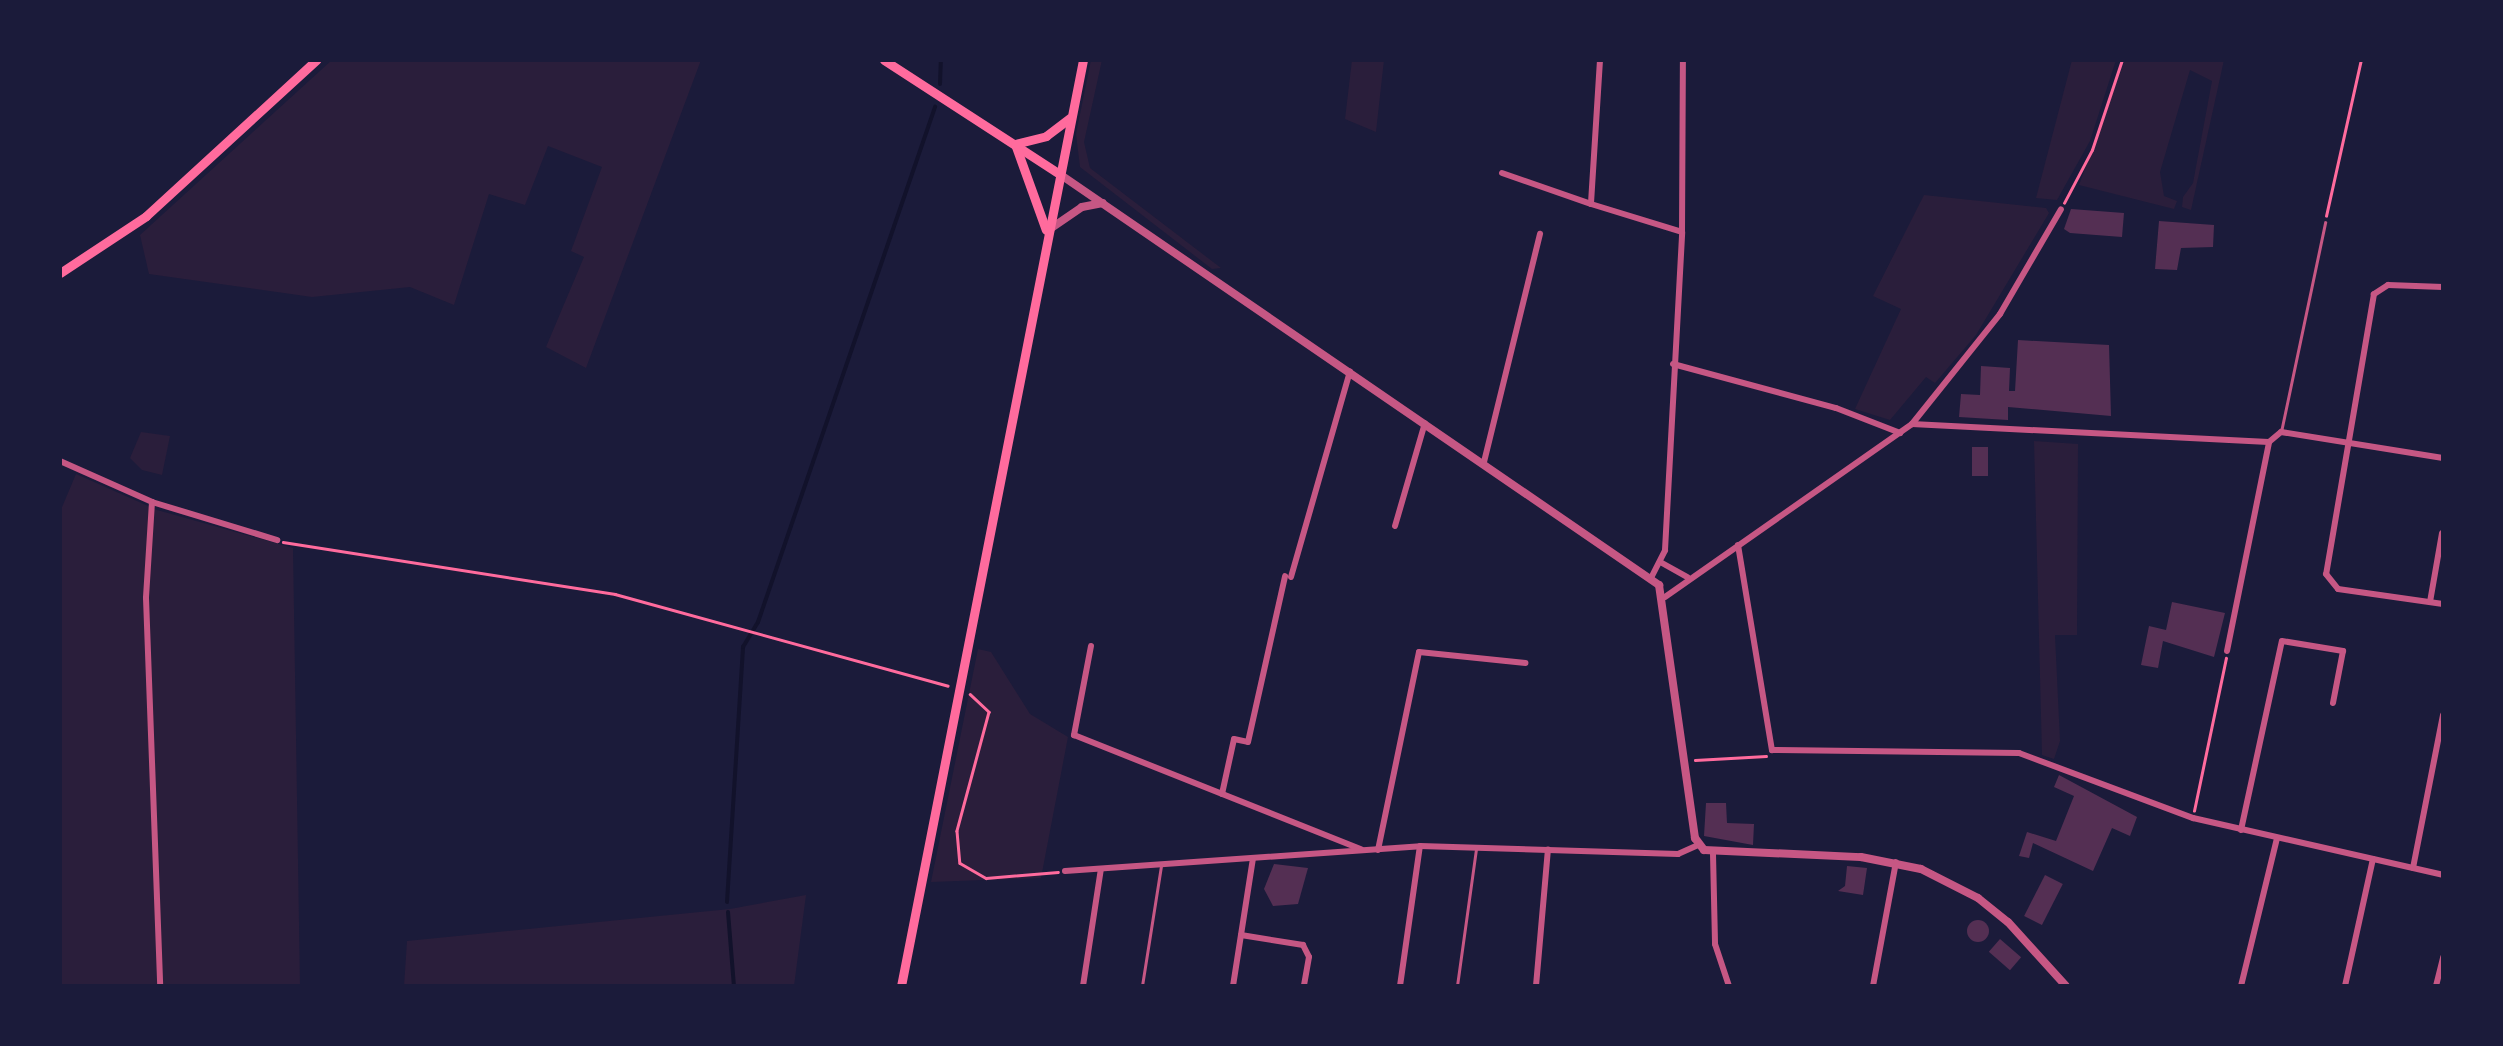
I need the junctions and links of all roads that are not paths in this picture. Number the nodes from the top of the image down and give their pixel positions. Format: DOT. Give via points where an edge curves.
graph roads {
  1 [pos="316,60"];
  2 [pos="884,60"];
  3 [pos="1082,60"];
  4 [pos="1600,60"];
  5 [pos="1683,60"];
  6 [pos="1070,117"];
  7 [pos="1015,144"];
  8 [pos="1502,172"];
  9 [pos="1058,173"];
  10 [pos="1104,204"];
  11 [pos="1592,204"];
  12 [pos="2061,209"];
  13 [pos="2325,223"];
  14 [pos="1047,231"];
  15 [pos="1682,232"];
  16 [pos="1540,234"];
  17 [pos="60,273"];
  18 [pos="2443,288"];
  19 [pos="1673,364"];
  20 [pos="1350,370"];
  21 [pos="1426,422"];
  22 [pos="1912,424"];
  23 [pos="2281,432"];
  24 [pos="1900,433"];
  25 [pos="2270,442"];
  26 [pos="2350,443"];
  27 [pos="2443,458"];
  28 [pos="60,460"];
  29 [pos="1484,462"];
  30 [pos="152,502"];
  31 [pos="1394,526"];
  32 [pos="2442,532"];
  33 [pos="277,540"];
  34 [pos="1738,545"];
  35 [pos="1662,563"];
  36 [pos="1651,578"];
  37 [pos="1688,578"];
  38 [pos="1665,598"];
  39 [pos="2430,602"];
  40 [pos="2443,604"];
  41 [pos="1090,646"];
  42 [pos="2226,651"];
  43 [pos="1526,663"];
  44 [pos="2333,703"];
  45 [pos="2443,715"];
  46 [pos="1222,794"];
  47 [pos="2241,830"];
  48 [pos="2277,838"];
  49 [pos="1698,845"];
  50 [pos="1420,846"];
  51 [pos="1476,847"];
  52 [pos="1378,850"];
  53 [pos="1548,850"];
  54 [pos="1364,851"];
  55 [pos="1714,854"];
  56 [pos="1253,859"];
  57 [pos="2373,859"];
  58 [pos="1896,862"];
  59 [pos="1161,864"];
  60 [pos="2413,868"];
  61 [pos="1101,869"];
  62 [pos="1065,871"];
  63 [pos="2443,875"];
  64 [pos="1241,935"];
  65 [pos="2443,957"];
  66 [pos="2062,985"];
  67 [pos="160,986"];
  68 [pos="902,986"];
  69 [pos="1084,986"];
  70 [pos="1142,986"];
  71 [pos="1233,986"];
  72 [pos="1304,986"];
  73 [pos="1400,986"];
  74 [pos="1457,986"];
  75 [pos="1536,986"];
  76 [pos="1729,986"];
  77 [pos="1873,986"];
  78 [pos="2241,986"];
  79 [pos="2345,986"];
  80 [pos="2436,986"];
  1 -- 17 [label="main road" via="146,216"];
  2 -- 7 [label="main road"];
  3 -- 6 [label="main road"];
  4 -- 11 [label="street"];
  5 -- 15 [label="street"];
  6 -- 7 [label="main road" via="1046,136"];
  6 -- 9 [label="main road"];
  7 -- 9 [label="main road"];
  7 -- 14 [label="main road"];
  8 -- 11 [label="street"];
  9 -- 10 [label="street"];
  9 -- 14 [label="main road"];
  10 -- 14 [label="street" via="1082,207"];
  10 -- 20 [label="street"];
  11 -- 15 [label="street"];
  12 -- 22 [label="street" via="2000,314"];
  13 -- 23 [label="lane"];
  14 -- 68 [label="main road"];
  15 -- 19 [label="street"];
  16 -- 29 [label="street"];
  18 -- 26 [label="street" via="2388,285 2374,294"];
  19 -- 24 [label="street" via="1836,408"];
  19 -- 35 [label="street"];
  20 -- 21 [label="street"];
  20 -- 46 [label="street" via="1288,577 1248,742 1234,739"];
  21 -- 29 [label="street"];
  21 -- 31 [label="street"];
  22 -- 24 [label="street"];
  22 -- 25 [label="street"];
  23 -- 25 [label="street"];
  23 -- 26 [label="street"];
  24 -- 34 [label="street"];
  25 -- 42 [label="street"];
  26 -- 27 [label="street"];
  26 -- 39 [label="street" via="2330,584"];
  28 -- 30 [label="street"];
  29 -- 36 [label="street"];
  30 -- 33 [label="street"];
  30 -- 67 [label="street" via="146,598"];
  32 -- 39 [label="street"];
  34 -- 37 [label="street"];
  34 -- 47 [label="street" via="1772,750 2019,753"];
  35 -- 36 [label="street"];
  35 -- 37 [label="street"];
  36 -- 38 [label="street"];
  37 -- 38 [label="street"];
  38 -- 49 [label="street"];
  39 -- 40 [label="street"];
  41 -- 46 [label="street" via="1074,734"];
  43 -- 52 [label="street" via="1419,652"];
  44 -- 47 [label="street" via="2343,651 2282,641"];
  45 -- 60 [label="street"];
  46 -- 54 [label="street"];
  47 -- 48 [label="street"];
  48 -- 57 [label="street"];
  48 -- 78 [label="street"];
  49 -- 53 [label="street" via="1678,854"];
  49 -- 55 [label="street"];
  50 -- 51 [label="street"];
  50 -- 52 [label="street"];
  50 -- 73 [label="street"];
  51 -- 53 [label="street"];
  51 -- 74 [label="lane"];
  52 -- 54 [label="street"];
  53 -- 75 [label="street"];
  54 -- 56 [label="street"];
  55 -- 58 [label="street"];
  55 -- 76 [label="street" via="1714,944"];
  56 -- 59 [label="street"];
  56 -- 64 [label="street"];
  57 -- 60 [label="street"];
  57 -- 79 [label="street"];
  58 -- 66 [label="street" via="1978,898"];
  58 -- 77 [label="street"];
  59 -- 61 [label="street"];
  59 -- 70 [label="lane"];
  60 -- 63 [label="street"];
  61 -- 62 [label="street"];
  61 -- 69 [label="street"];
  64 -- 71 [label="street"];
  64 -- 72 [label="street" via="1303,945"];
  65 -- 80 [label="street"];
}
